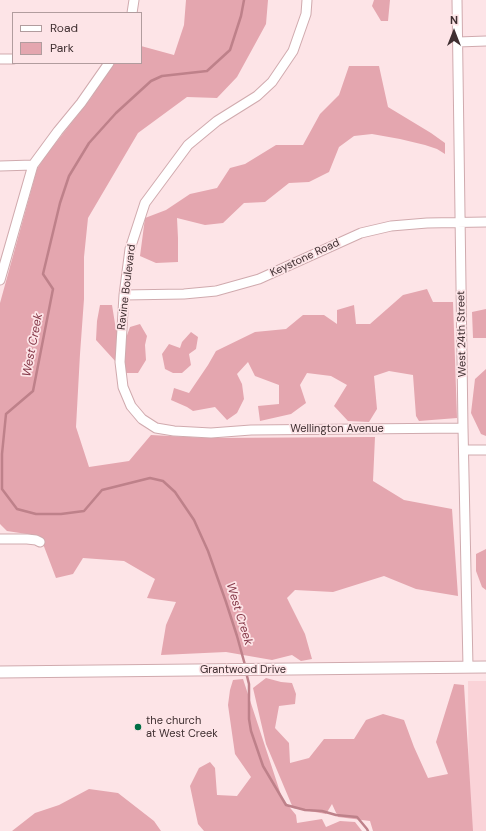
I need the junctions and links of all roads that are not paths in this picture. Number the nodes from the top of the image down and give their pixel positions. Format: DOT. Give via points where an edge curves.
graph roads {
  1 [pos="134,0"];
  2 [pos="307,0"];
  3 [pos="457,0"];
  4 [pos="132,12"];
  5 [pos="486,41"];
  6 [pos="458,42"];
  7 [pos="12,59"];
  8 [pos="0,60"];
  9 [pos="108,64"];
  10 [pos="0,166"];
  11 [pos="33,166"];
  12 [pos="486,222"];
  13 [pos="460,223"];
  14 [pos="0,280"];
  15 [pos="124,295"];
  16 [pos="463,428"];
  17 [pos="211,433"];
  18 [pos="464,450"];
  19 [pos="486,450"];
  20 [pos="0,539"];
  21 [pos="40,542"];
  22 [pos="468,667"];
  23 [pos="486,667"];
  24 [pos="0,672"];
  1 -- 4 [label="street"];
  2 -- 15 [label="street, Ravine Boulevard" via="306,14 293,51 272,82 257,96 217,121 188,145 145,203 130,248"];
  3 -- 6 [label="street, West 24th Street"];
  5 -- 6 [label="street"];
  6 -- 13 [label="street, West 24th Street"];
  7 -- 8 [label="street"];
  9 -- 11 [label="street"];
  10 -- 11 [label="street"];
  11 -- 14 [label="street"];
  12 -- 13 [label="street, Keystone Road"];
  13 -- 15 [label="street, Keystone Road" via="391,226 361,233 259,279 216,290 184,294"];
  13 -- 16 [label="street, West 24th Street"];
  15 -- 17 [label="street, Ravine Boulevard" via="120,362 123,387 131,406 142,419 156,428"];
  16 -- 17 [label="street, Wellington Avenue" via="251,430"];
  16 -- 18 [label="street, West 24th Street"];
  18 -- 19 [label="street"];
  18 -- 22 [label="street, West 24th Street"];
  20 -- 21 [label="street" via="27,539"];
  22 -- 23 [label="street, Grantwood Drive"];
  22 -- 24 [label="street, Grantwood Drive"];
}
